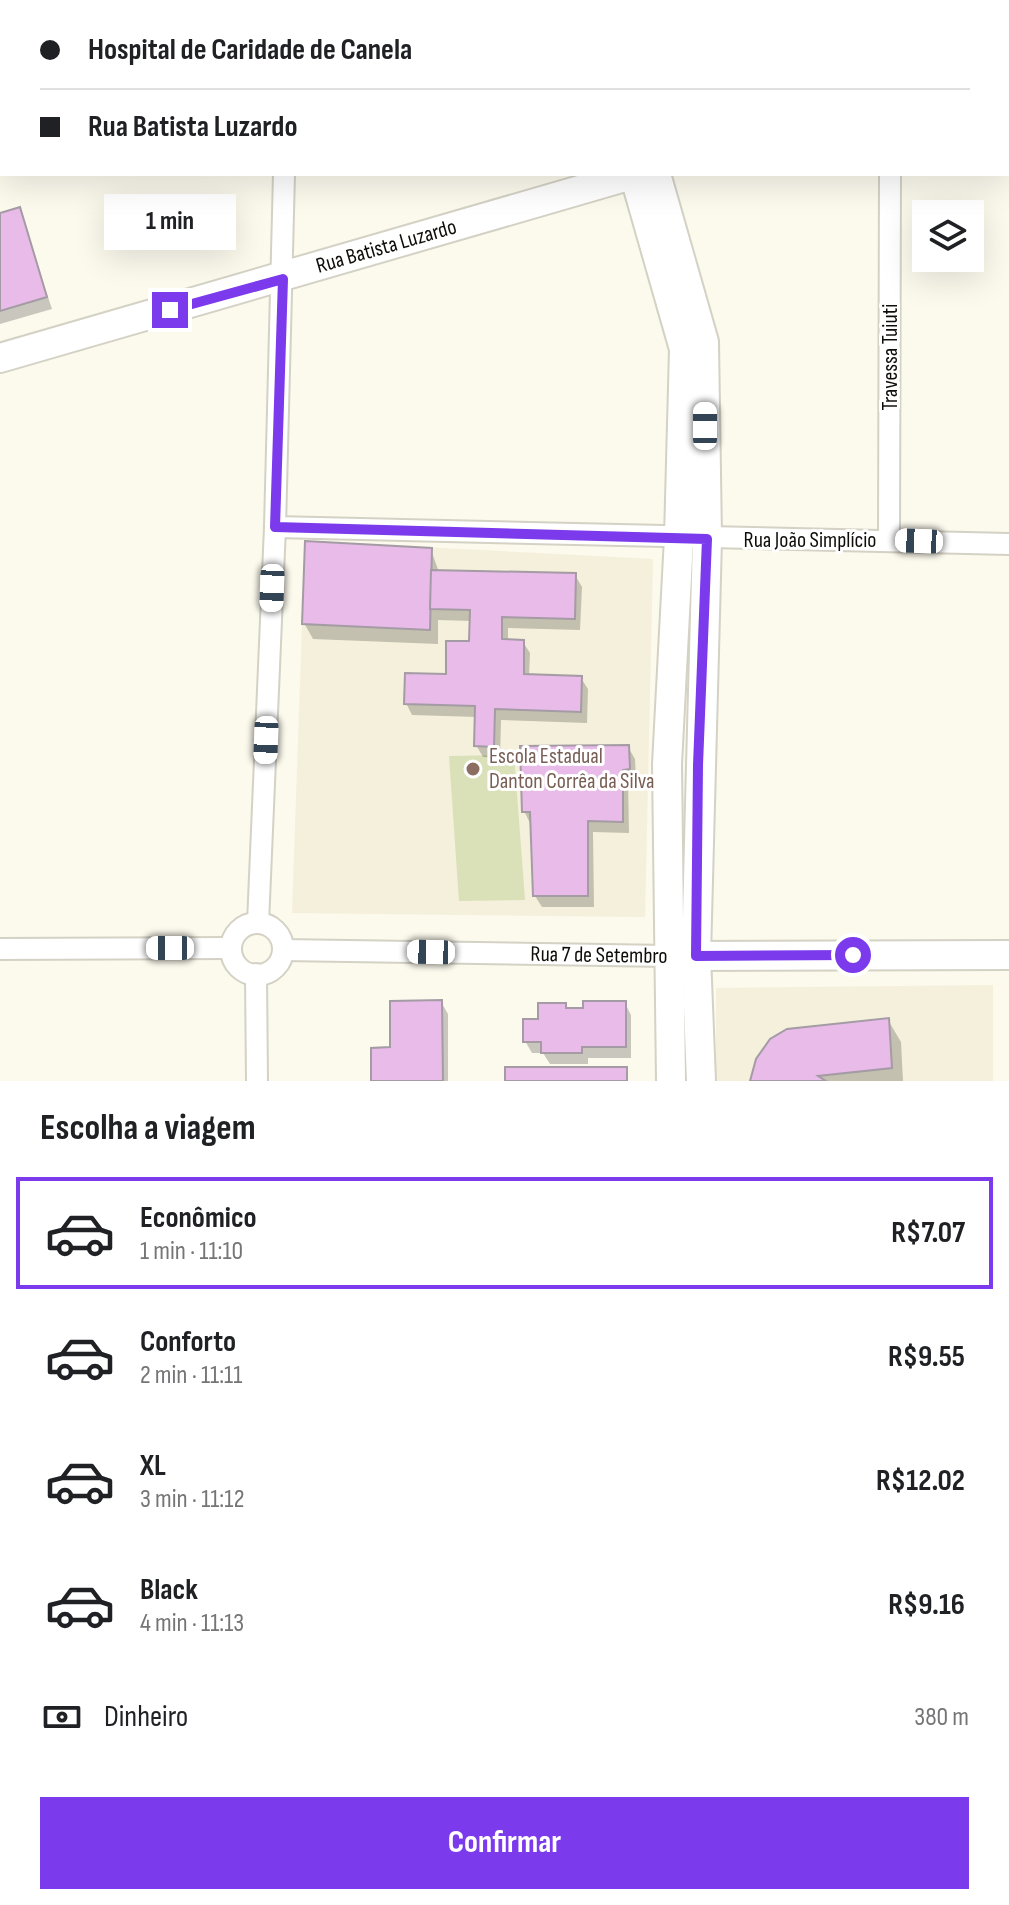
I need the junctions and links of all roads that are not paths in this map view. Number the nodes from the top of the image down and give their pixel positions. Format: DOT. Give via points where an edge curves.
graph roads {
  1 [pos="284,176"];
  2 [pos="627,176"];
  3 [pos="635,176"];
  4 [pos="657,176"];
  5 [pos="890,176"];
  6 [pos="283,279"];
  7 [pos="0,358"];
  8 [pos="275,527"];
  9 [pos="693,539"];
  10 [pos="889,541"];
  11 [pos="1009,544"];
  12 [pos="667,764"];
  13 [pos="698,765"];
  14 [pos="258,923"];
  15 [pos="231,948"];
  16 [pos="0,949"];
  17 [pos="283,950"];
  18 [pos="1009,955"];
  19 [pos="682,956"];
  20 [pos="256,974"];
  21 [pos="257,1081"];
  22 [pos="671,1081"];
  23 [pos="701,1081"];
  1 -- 6 [label="street"];
  2 -- 6 [label="main road, Rua Batista Luzardo"];
  3 -- 9 [label="main road" via="684,349"];
  4 -- 9 [label="main road" via="704,342"];
  5 -- 10 [label="street, Travessa Tuiuti"];
  6 -- 7 [label="main road, Rua Batista Luzardo"];
  6 -- 8 [label="street"];
  8 -- 9 [label="street, Rua João Simplício"];
  8 -- 14 [label="street"];
  9 -- 10 [label="street, Rua João Simplício"];
  9 -- 12 [label="main road"];
  9 -- 13 [label="main road"];
  10 -- 11 [label="street, Rua João Simplício"];
  12 -- 13 [label="main road"];
  12 -- 19 [label="main road"];
  13 -- 19 [label="main road"];
  14 -- 15 [label="street" via="237,933"];
  14 -- 17 [label="street" via="279,934"];
  15 -- 16 [label="street"];
  15 -- 20 [label="street" via="241,969"];
  17 -- 19 [label="street, Rua 7 de Setembro"];
  17 -- 20 [label="street" via="276,965"];
  18 -- 19 [label="main road, Rua 7 de Setembro"];
  19 -- 22 [label="main road"];
  19 -- 23 [label="main road"];
  20 -- 21 [label="street"];
}
